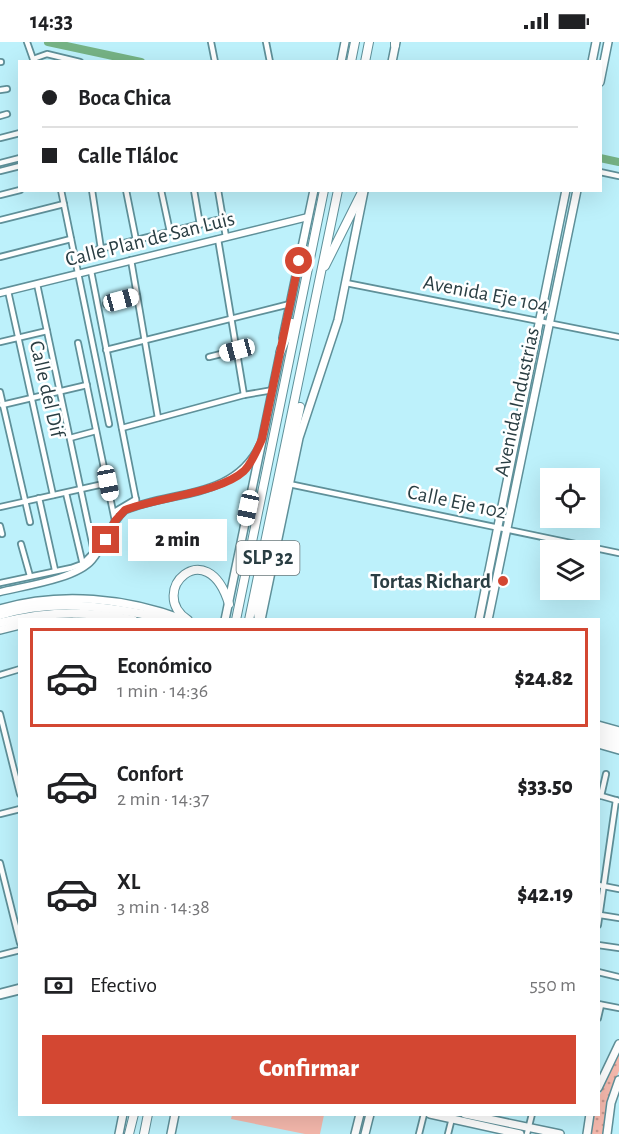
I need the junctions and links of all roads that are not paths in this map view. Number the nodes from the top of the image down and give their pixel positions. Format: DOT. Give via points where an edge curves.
graph roads {
  1 [pos="27,42"];
  2 [pos="211,42"];
  3 [pos="266,42"];
  4 [pos="345,42"];
  5 [pos="355,42"];
  6 [pos="369,42"];
  7 [pos="596,42"];
  8 [pos="608,42"];
  9 [pos="395,43"];
  10 [pos="33,60"];
  11 [pos="72,60"];
  12 [pos="215,60"];
  13 [pos="270,60"];
  14 [pos="341,60"];
  15 [pos="351,60"];
  16 [pos="365,60"];
  17 [pos="392,60"];
  18 [pos="592,60"];
  19 [pos="602,72"];
  20 [pos="7,88"];
  21 [pos="0,90"];
  22 [pos="7,114"];
  23 [pos="0,116"];
  24 [pos="18,134"];
  25 [pos="0,138"];
  26 [pos="18,158"];
  27 [pos="0,163"];
  28 [pos="18,166"];
  29 [pos="0,171"];
  30 [pos="602,172"];
  31 [pos="619,176"];
  32 [pos="18,190"];
  33 [pos="61,192"];
  34 [pos="92,192"];
  35 [pos="126,192"];
  36 [pos="161,192"];
  37 [pos="194,192"];
  38 [pos="218,192"];
  39 [pos="314,192"];
  40 [pos="324,192"];
  41 [pos="338,192"];
  42 [pos="363,192"];
  43 [pos="364,192"];
  44 [pos="566,192"];
  45 [pos="577,192"];
  46 [pos="0,195"];
  47 [pos="64,204"];
  48 [pos="308,217"];
  49 [pos="0,220"];
  50 [pos="217,220"];
  51 [pos="200,225"];
  52 [pos="170,232"];
  53 [pos="226,237"];
  54 [pos="218,239"];
  55 [pos="71,240"];
  56 [pos="136,240"];
  57 [pos="101,249"];
  58 [pos="88,252"];
  59 [pos="0,257"];
  60 [pos="131,260"];
  61 [pos="89,271"];
  62 [pos="79,274"];
  63 [pos="321,275"];
  64 [pos="346,283"];
  65 [pos="37,284"];
  66 [pos="8,291"];
  67 [pos="0,293"];
  68 [pos="137,296"];
  69 [pos="106,304"];
  70 [pos="290,304"];
  71 [pos="299,305"];
  72 [pos="232,319"];
  73 [pos="539,321"];
  74 [pos="550,323"];
  75 [pos="47,331"];
  76 [pos="619,337"];
  77 [pos="18,338"];
  78 [pos="144,340"];
  79 [pos="0,342"];
  80 [pos="78,343"];
  81 [pos="106,350"];
  82 [pos="237,350"];
  83 [pos="280,353"];
  84 [pos="209,357"];
  85 [pos="301,375"];
  86 [pos="87,385"];
  87 [pos="273,390"];
  88 [pos="0,392"];
  89 [pos="60,392"];
  90 [pos="244,395"];
  91 [pos="32,398"];
  92 [pos="1,405"];
  93 [pos="300,407"];
  94 [pos="158,418"];
  95 [pos="109,424"];
  96 [pos="122,428"];
  97 [pos="96,431"];
  98 [pos="70,438"];
  99 [pos="299,438"];
  100 [pos="262,439"];
  101 [pos="108,483"];
  102 [pos="289,484"];
  103 [pos="81,489"];
  104 [pos="66,492"];
  105 [pos="53,495"];
  106 [pos="39,498"];
  107 [pos="25,502"];
  108 [pos="137,502"];
  109 [pos="0,507"];
  110 [pos="114,512"];
  111 [pos="115,521"];
  112 [pos="30,522"];
  113 [pos="0,526"];
  114 [pos="503,529"];
  115 [pos="2,534"];
  116 [pos="21,544"];
  117 [pos="619,553"];
  118 [pos="84,566"];
  119 [pos="55,570"];
  120 [pos="30,576"];
  121 [pos="9,581"];
  122 [pos="0,583"];
  123 [pos="11,589"];
  124 [pos="0,592"];
  125 [pos="229,604"];
  126 [pos="0,612"];
  127 [pos="131,617"];
  128 [pos="22,618"];
  129 [pos="180,618"];
  130 [pos="184,618"];
  131 [pos="226,618"];
  132 [pos="236,618"];
  133 [pos="249,618"];
  134 [pos="260,618"];
  135 [pos="260,618"];
  136 [pos="480,618"];
  137 [pos="488,618"];
  138 [pos="16,619"];
  139 [pos="0,626"];
  140 [pos="18,670"];
  141 [pos="0,675"];
  142 [pos="0,714"];
  143 [pos="600,726"];
  144 [pos="619,731"];
  145 [pos="600,732"];
  146 [pos="619,737"];
  147 [pos="600,739"];
  148 [pos="619,744"];
  149 [pos="600,745"];
  150 [pos="619,750"];
  151 [pos="606,774"];
  152 [pos="18,783"];
  153 [pos="600,796"];
  154 [pos="618,800"];
  155 [pos="18,810"];
  156 [pos="0,814"];
  157 [pos="0,863"];
  158 [pos="601,886"];
  159 [pos="619,889"];
  160 [pos="600,915"];
  161 [pos="619,918"];
  162 [pos="18,935"];
  163 [pos="600,945"];
  164 [pos="619,948"];
  165 [pos="18,950"];
  166 [pos="0,955"];
  167 [pos="600,972"];
  168 [pos="619,977"];
  169 [pos="18,988"];
  170 [pos="18,992"];
  171 [pos="0,994"];
  172 [pos="600,1004"];
  173 [pos="619,1008"];
  174 [pos="619,1044"];
  175 [pos="619,1080"];
  176 [pos="600,1084"];
  177 [pos="123,1116"];
  178 [pos="134,1116"];
  179 [pos="148,1116"];
  180 [pos="175,1116"];
  181 [pos="360,1116"];
  182 [pos="370,1116"];
  183 [pos="424,1116"];
  184 [pos="472,1116"];
  185 [pos="532,1116"];
  186 [pos="590,1116"];
  187 [pos="452,1117"];
  188 [pos="528,1131"];
  189 [pos="119,1134"];
  190 [pos="129,1134"];
  191 [pos="146,1134"];
  192 [pos="171,1134"];
  193 [pos="355,1134"];
  194 [pos="365,1134"];
  195 [pos="419,1134"];
  196 [pos="448,1134"];
  197 [pos="520,1134"];
  198 [pos="560,1134"];
  199 [pos="587,1134"];
  200 [pos="607,1134"];
  1 -- 10 [label="street"];
  2 -- 12 [label="street"];
  3 -- 13 [label="street"];
  4 -- 14 [label="main road"];
  5 -- 15 [label="highway"];
  6 -- 16 [label="highway"];
  7 -- 18 [label="main road"];
  8 -- 19 [label="main road"];
  9 -- 17 [label="main road"];
  10 -- 11 [label="street" via="47,54"];
  20 -- 21 [label="street"];
  22 -- 23 [label="street"];
  24 -- 25 [label="street"];
  26 -- 27 [label="street"];
  28 -- 29 [label="street"];
  30 -- 31 [label="street"];
  32 -- 46 [label="street"];
  33 -- 47 [label="street"];
  34 -- 57 [label="street"];
  35 -- 56 [label="street"];
  36 -- 52 [label="street"];
  37 -- 51 [label="street"];
  38 -- 53 [label="street"];
  39 -- 48 [label="main road"];
  40 -- 71 [label="highway"];
  41 -- 63 [label="highway"];
  42 -- 63 [label="highway"];
  43 -- 64 [label="main road"];
  44 -- 73 [label="main road, Avenida Industrias"];
  45 -- 74 [label="main road, Avenida Industrias"];
  47 -- 49 [label="street"];
  47 -- 55 [label="street"];
  48 -- 53 [label="street, Calle Plan de San Luis"];
  48 -- 70 [label="main road"];
  50 -- 51 [label="street"];
  51 -- 52 [label="street"];
  52 -- 56 [label="street"];
  53 -- 54 [label="street, Calle Plan de San Luis"];
  54 -- 60 [label="street, Calle Plan de San Luis"];
  54 -- 72 [label="street"];
  55 -- 59 [label="street"];
  55 -- 62 [label="street"];
  56 -- 57 [label="street"];
  57 -- 58 [label="street"];
  60 -- 61 [label="street, Calle Plan de San Luis"];
  60 -- 68 [label="street"];
  61 -- 62 [label="street, Calle Plan de San Luis"];
  61 -- 81 [label="street"];
  62 -- 65 [label="street, Calle Plan de San Luis"];
  62 -- 95 [label="street"];
  63 -- 85 [label="highway"];
  64 -- 73 [label="street, Avenida Eje 104"];
  64 -- 99 [label="main road" via="338,320"];
  65 -- 66 [label="street, Calle Plan de San Luis"];
  65 -- 75 [label="street"];
  66 -- 67 [label="street, Calle Plan de San Luis"];
  66 -- 77 [label="street, Calle del Dif"];
  68 -- 69 [label="street"];
  68 -- 78 [label="street"];
  70 -- 72 [label="street"];
  70 -- 83 [label="main road"];
  71 -- 83 [label="highway"];
  71 -- 132 [label="highway"];
  72 -- 78 [label="street"];
  72 -- 82 [label="street"];
  73 -- 74 [label="street, Avenida Eje 104"];
  73 -- 114 [label="main road, Avenida Industrias"];
  74 -- 76 [label="street, Avenida Eje 104"];
  74 -- 114 [label="main road, Avenida Industrias"];
  75 -- 77 [label="street"];
  75 -- 89 [label="street"];
  77 -- 79 [label="street"];
  77 -- 91 [label="street, Calle del Dif"];
  78 -- 81 [label="street"];
  78 -- 94 [label="street"];
  80 -- 86 [label="street"];
  81 -- 96 [label="street"];
  82 -- 84 [label="street"];
  82 -- 90 [label="street"];
  83 -- 87 [label="main road"];
  85 -- 93 [label="highway"];
  85 -- 133 [label="highway"];
  86 -- 89 [label="street"];
  86 -- 97 [label="street"];
  87 -- 90 [label="street"];
  87 -- 100 [label="main road"];
  88 -- 92 [label="street"];
  89 -- 91 [label="street"];
  89 -- 98 [label="street"];
  90 -- 94 [label="street"];
  91 -- 92 [label="street"];
  91 -- 105 [label="street, Calle del Dif"];
  92 -- 107 [label="street"];
  93 -- 99 [label="highway"];
  93 -- 134 [label="highway, SLP 32" via="257,606"];
  94 -- 96 [label="street"];
  96 -- 108 [label="street"];
  97 -- 98 [label="street"];
  97 -- 101 [label="street"];
  98 -- 103 [label="street"];
  99 -- 102 [label="main road"];
  100 -- 108 [label="street" via="250,463 233,479"];
  100 -- 125 [label="main road"];
  101 -- 103 [label="street"];
  101 -- 110 [label="street"];
  102 -- 114 [label="street, Calle Eje 102"];
  102 -- 135 [label="main road"];
  103 -- 104 [label="street"];
  103 -- 118 [label="street" via="94,552"];
  104 -- 105 [label="street"];
  104 -- 118 [label="street"];
  105 -- 106 [label="street"];
  106 -- 107 [label="street"];
  106 -- 119 [label="street"];
  107 -- 109 [label="street"];
  107 -- 112 [label="street"];
  108 -- 110 [label="street"];
  108 -- 111 [label="street"];
  110 -- 111 [label="street"];
  111 -- 118 [label="street" via="106,540"];
  113 -- 115 [label="street"];
  114 -- 117 [label="street, Calle Eje 102"];
  114 -- 136 [label="main road, Avenida Industrias"];
  114 -- 137 [label="main road, Avenida Industrias"];
  116 -- 120 [label="street"];
  118 -- 119 [label="street"];
  118 -- 123 [label="street" via="66,575"];
  119 -- 120 [label="street"];
  120 -- 121 [label="street"];
  121 -- 122 [label="street"];
  121 -- 123 [label="street"];
  123 -- 124 [label="street"];
  125 -- 130 [label="highway" via="222,584 208,571 184,574 173,595"];
  125 -- 131 [label="main road"];
  126 -- 129 [label="main road" via="34,602 88,599"];
  126 -- 138 [label="highway"];
  127 -- 128 [label="highway" via="61,612"];
  138 -- 139 [label="highway"];
  140 -- 141 [label="street"];
  142 -- 152 [label="street"];
  143 -- 144 [label="main road"];
  145 -- 146 [label="highway"];
  147 -- 148 [label="highway"];
  149 -- 150 [label="main road"];
  151 -- 153 [label="street"];
  153 -- 154 [label="street"];
  154 -- 158 [label="street"];
  155 -- 156 [label="street"];
  157 -- 162 [label="street"];
  158 -- 159 [label="street"];
  158 -- 160 [label="street"];
  160 -- 161 [label="street"];
  163 -- 164 [label="street"];
  165 -- 166 [label="street"];
  167 -- 168 [label="street"];
  169 -- 171 [label="street"];
  170 -- 171 [label="street"];
  172 -- 173 [label="street"];
  174 -- 176 [label="main road"];
  175 -- 200 [label="main road"];
  177 -- 189 [label="main road"];
  178 -- 190 [label="highway"];
  179 -- 191 [label="highway"];
  180 -- 192 [label="main road"];
  181 -- 193 [label="main road"];
  182 -- 194 [label="main road"];
  183 -- 195 [label="street"];
  184 -- 188 [label="main road"];
  185 -- 188 [label="street"];
  186 -- 199 [label="main road"];
  187 -- 196 [label="street"];
  187 -- 197 [label="main road"];
  188 -- 198 [label="main road"];
}
